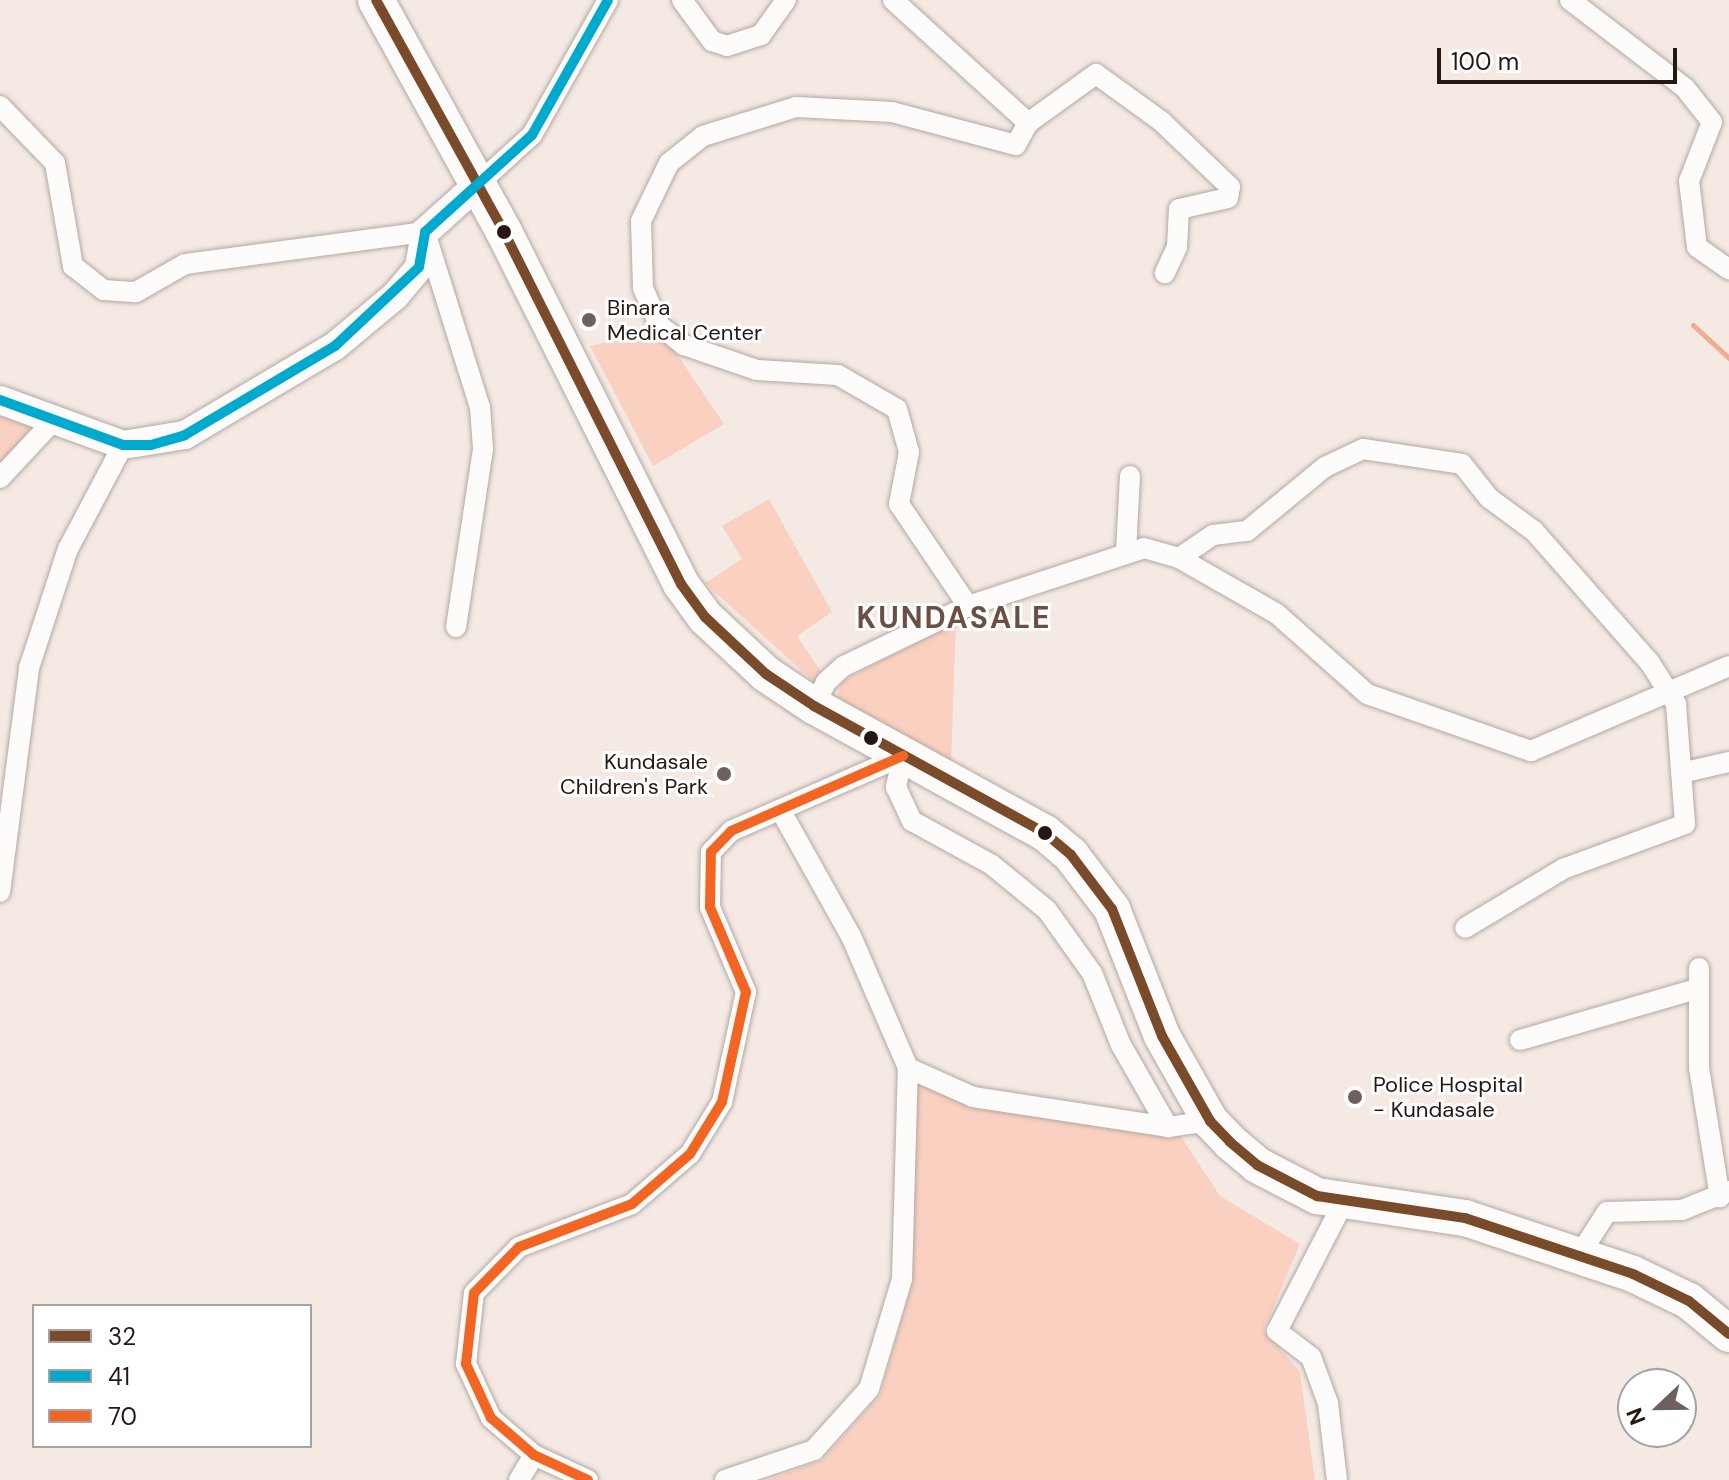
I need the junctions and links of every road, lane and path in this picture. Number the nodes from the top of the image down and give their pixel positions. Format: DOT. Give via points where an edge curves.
graph roads {
  1 [pos="376,0"];
  2 [pos="608,0"];
  3 [pos="682,0"];
  4 [pos="786,0"];
  5 [pos="893,0"];
  6 [pos="1570,0"];
  7 [pos="0,106"];
  8 [pos="1028,123"];
  9 [pos="477,185"];
  10 [pos="425,232"];
  11 [pos="1729,269"];
  12 [pos="1165,273"];
  13 [pos="0,400"];
  14 [pos="55,419"];
  15 [pos="123,445"];
  16 [pos="1130,476"];
  17 [pos="0,478"];
  18 [pos="1126,552"];
  19 [pos="1179,558"];
  20 [pos="968,606"];
  21 [pos="456,627"];
  22 [pos="1729,666"];
  23 [pos="1670,690"];
  24 [pos="814,706"];
  25 [pos="903,756"];
  26 [pos="1729,762"];
  27 [pos="6,770"];
  28 [pos="1681,773"];
  29 [pos="781,811"];
  30 [pos="0,892"];
  31 [pos="1465,928"];
  32 [pos="1699,968"];
  33 [pos="1697,989"];
  34 [pos="1520,1040"];
  35 [pos="908,1068"];
  36 [pos="1210,1121"];
  37 [pos="1168,1127"];
  38 [pos="1724,1194"];
  39 [pos="1344,1201"];
  40 [pos="1580,1254"];
  41 [pos="1722,1322"];
  42 [pos="534,1455"];
  43 [pos="519,1480"];
  44 [pos="588,1480"];
  45 [pos="725,1480"];
  46 [pos="1337,1480"];
  1 -- 9 [label="highway"];
  2 -- 9 [label="street" via="532,135"];
  3 -- 4 [label="street" via="712,41 727,46 761,35"];
  5 -- 8 [label="street"];
  6 -- 11 [label="street" via="1685,88 1712,122 1689,181 1697,247"];
  7 -- 10 [label="street" via="55,163 73,266 104,290 136,292 185,264"];
  8 -- 12 [label="street" via="1096,74 1161,121 1230,187 1228,198 1179,209 1177,247"];
  8 -- 20 [label="street" via="1016,145 1000,146 892,112 796,107 703,136 669,163 641,221 643,288 659,325 684,345 757,370 838,375 897,409 909,452 899,504"];
  9 -- 10 [label="street"];
  9 -- 24 [label="highway" via="681,584 736,648"];
  10 -- 15 [label="street" via="419,267 335,346 185,435"];
  10 -- 21 [label="street" via="480,407 483,449"];
  13 -- 14 [label="street"];
  14 -- 15 [label="street"];
  14 -- 17 [label="street"];
  15 -- 27 [label="street" via="68,549 29,668"];
  16 -- 18 [label="street"];
  18 -- 19 [label="street" via="1144,548"];
  18 -- 20 [label="street"];
  19 -- 23 [label="street" via="1277,614 1367,694 1531,751"];
  19 -- 23 [label="street" via="1213,535 1247,531 1325,467 1363,449 1462,464 1489,498 1534,531"];
  20 -- 24 [label="street" via="844,666 826,682"];
  22 -- 23 [label="street"];
  23 -- 28 [label="street"];
  24 -- 25 [label="highway"];
  25 -- 29 [label="street"];
  25 -- 36 [label="highway" via="1045,833 1094,882 1162,1036"];
  25 -- 37 [label="street" via="896,787 912,821 992,865 1047,910 1092,973 1121,1045"];
  26 -- 28 [label="street"];
  27 -- 30 [label="street"];
  28 -- 31 [label="street" via="1685,824 1563,869"];
  29 -- 35 [label="street" via="851,936"];
  29 -- 42 [label="street" via="731,831 711,852 710,907 746,992 722,1102 708,1126 690,1154 632,1204 519,1247 474,1293 466,1336 473,1388 491,1418"];
  32 -- 33 [label="street"];
  33 -- 34 [label="street"];
  33 -- 38 [label="street" via="1699,1068"];
  35 -- 37 [label="street" via="973,1097"];
  35 -- 45 [label="street" via="902,1279 869,1389 814,1450"];
  36 -- 37 [label="street"];
  36 -- 39 [label="highway" via="1280,1179"];
  38 -- 40 [label="street" via="1682,1210 1607,1212"];
  39 -- 40 [label="highway" via="1465,1218"];
  39 -- 46 [label="street" via="1277,1331 1311,1357 1328,1403"];
  40 -- 41 [label="highway"];
  42 -- 43 [label="street"];
  42 -- 44 [label="street"];
}
